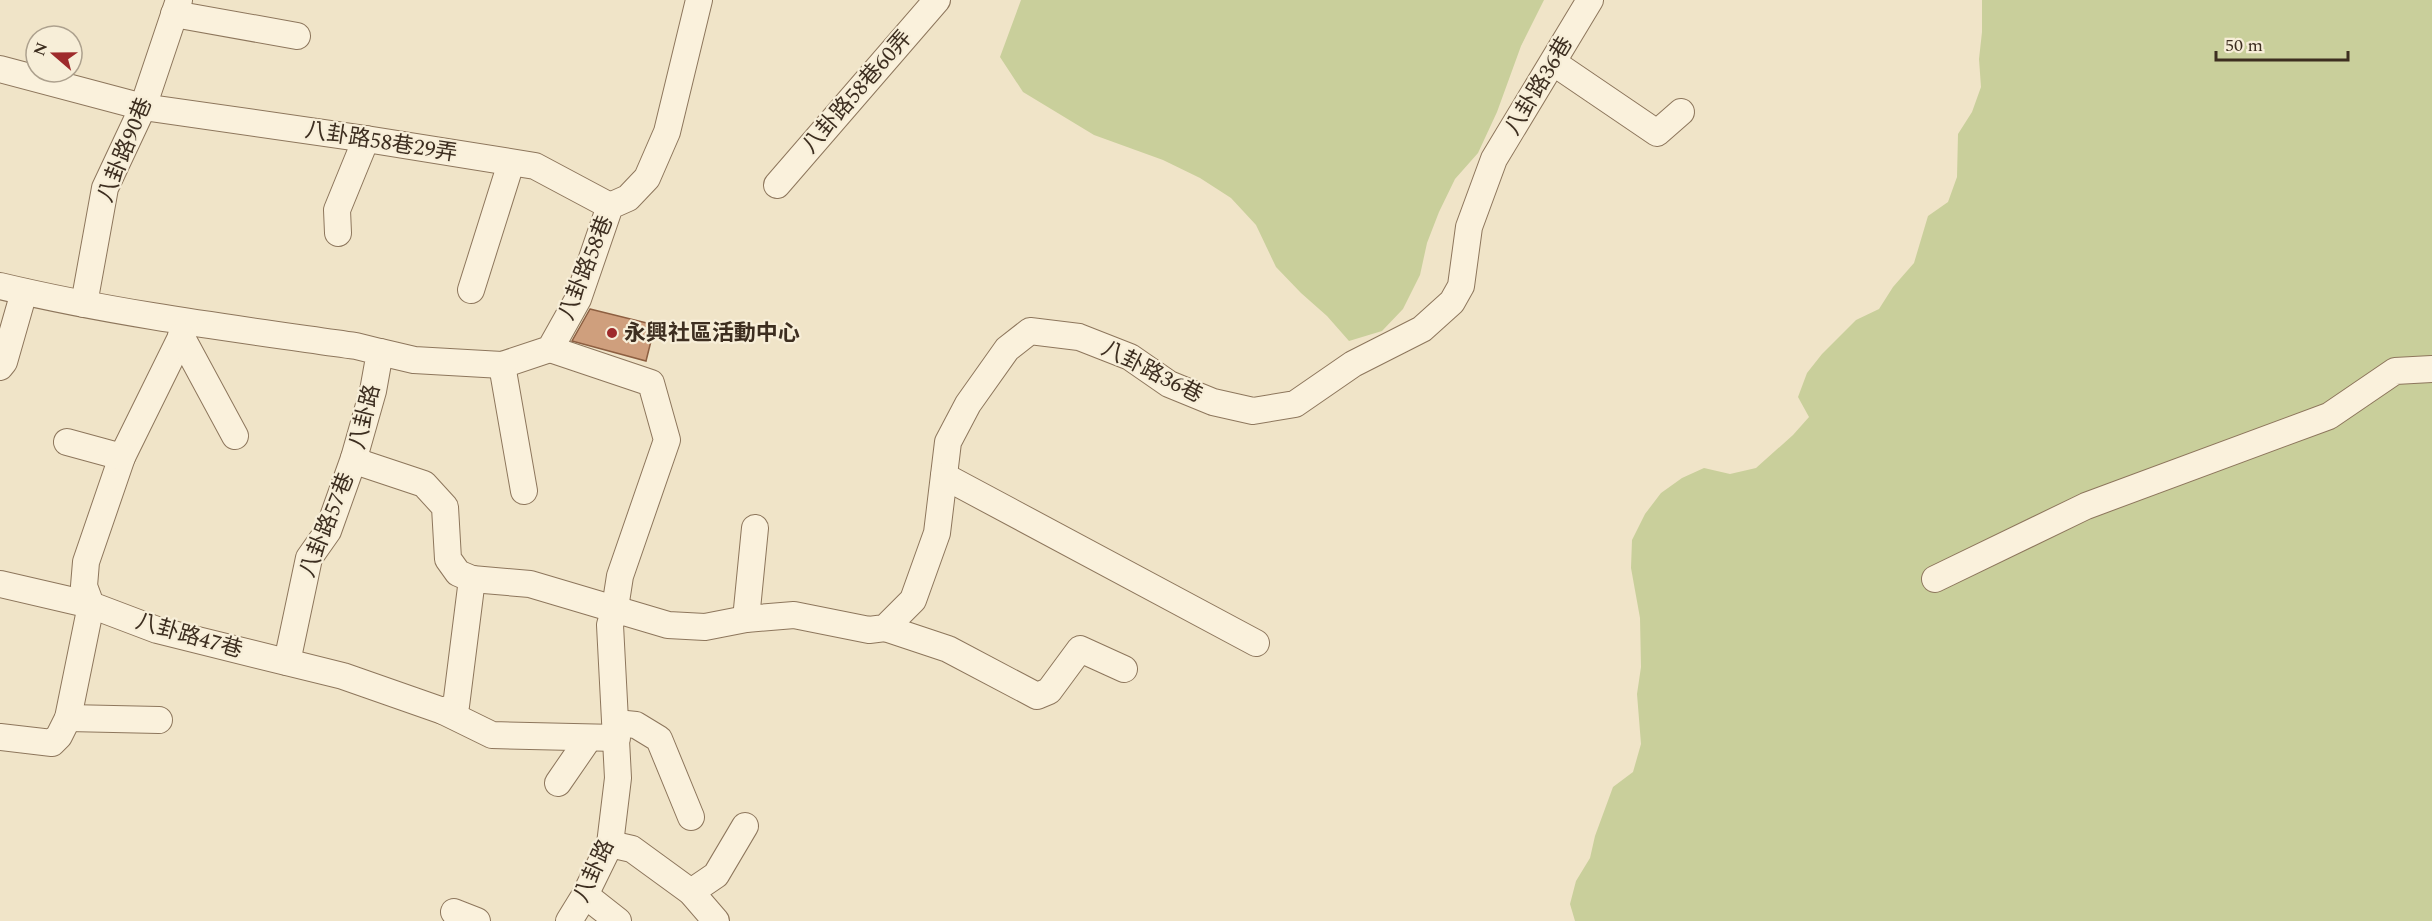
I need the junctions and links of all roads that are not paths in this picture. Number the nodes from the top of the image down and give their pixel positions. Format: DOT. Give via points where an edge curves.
graph roads {
  1 [pos="699,0"];
  2 [pos="937,0"];
  3 [pos="1590,0"];
  4 [pos="176,7"];
  5 [pos="297,36"];
  6 [pos="1554,63"];
  7 [pos="0,69"];
  8 [pos="143,107"];
  9 [pos="1681,112"];
  10 [pos="366,139"];
  11 [pos="511,163"];
  12 [pos="777,185"];
  13 [pos="610,206"];
  14 [pos="338,233"];
  15 [pos="12,289"];
  16 [pos="471,290"];
  17 [pos="84,304"];
  18 [pos="184,329"];
  19 [pos="550,350"];
  20 [pos="380,352"];
  21 [pos="502,365"];
  22 [pos="0,367"];
  23 [pos="2432,369"];
  24 [pos="235,436"];
  25 [pos="67,442"];
  26 [pos="122,457"];
  27 [pos="354,458"];
  28 [pos="944,476"];
  29 [pos="524,491"];
  30 [pos="755,528"];
  31 [pos="472,579"];
  32 [pos="1935,579"];
  33 [pos="0,584"];
  34 [pos="91,604"];
  35 [pos="615,609"];
  36 [pos="746,620"];
  37 [pos="885,628"];
  38 [pos="1256,643"];
  39 [pos="287,662"];
  40 [pos="1124,669"];
  41 [pos="443,711"];
  42 [pos="68,718"];
  43 [pos="159,720"];
  44 [pos="617,730"];
  45 [pos="0,737"];
  46 [pos="589,738"];
  47 [pos="558,783"];
  48 [pos="691,817"];
  49 [pos="745,826"];
  50 [pos="610,844"];
  51 [pos="691,892"];
  52 [pos="585,896"];
  53 [pos="569,921"];
  54 [pos="618,921"];
  55 [pos="716,921"];
  1 -- 13 [label="street, 八卦路58巷" via="667,132 647,178 628,198"];
  2 -- 12 [label="street, 八卦路58巷60弄"];
  3 -- 6 [label="street, 八卦路36巷"];
  4 -- 5 [label="street"];
  4 -- 8 [label="street, 八卦路90巷"];
  6 -- 9 [label="street" via="1657,133"];
  6 -- 28 [label="street, 八卦路36巷" via="1494,159 1469,227 1461,286 1452,302 1422,329 1353,364 1295,404 1253,411 1213,402 1178,387 1130,357 1079,337 1030,331 1007,349 968,404 948,442"];
  7 -- 8 [label="street, 八卦路58巷29弄"];
  8 -- 10 [label="street, 八卦路58巷29弄"];
  8 -- 17 [label="street, 八卦路90巷" via="105,188"];
  10 -- 11 [label="street, 八卦路58巷29弄"];
  10 -- 14 [label="street" via="337,210"];
  11 -- 13 [label="street, 八卦路58巷29弄" via="535,166"];
  11 -- 16 [label="street"];
  13 -- 19 [label="street, 八卦路58巷" via="578,299"];
  15 -- 17 [label="street"];
  15 -- 22 [label="street" via="4,362"];
  17 -- 18 [label="street"];
  18 -- 20 [label="street" via="356,346"];
  18 -- 24 [label="street"];
  18 -- 26 [label="street"];
  19 -- 21 [label="street"];
  19 -- 35 [label="street, 八卦路" via="651,383 667,440 620,576"];
  20 -- 21 [label="street" via="414,360"];
  20 -- 27 [label="street, 八卦路"];
  21 -- 29 [label="street"];
  23 -- 32 [label="street" via="2395,371 2328,416 2086,506"];
  25 -- 26 [label="street"];
  26 -- 34 [label="street" via="86,562 84,586"];
  27 -- 31 [label="street, 八卦路" via="424,484 445,507 448,559 458,573"];
  27 -- 39 [label="street, 八卦路57巷" via="328,531 309,558"];
  28 -- 37 [label="street, 八卦路36巷" via="937,533 913,600"];
  28 -- 38 [label="street"];
  30 -- 36 [label="street"];
  31 -- 35 [label="street" via="530,584"];
  31 -- 41 [label="street" via="456,706"];
  33 -- 34 [label="street, 八卦路47巷"];
  34 -- 39 [label="street, 八卦路47巷" via="157,630"];
  34 -- 42 [label="street"];
  35 -- 36 [label="street" via="668,625 705,627"];
  35 -- 44 [label="street, 八卦路" via="610,625"];
  36 -- 37 [label="street" via="794,615 869,630"];
  37 -- 40 [label="street" via="948,649 1037,696 1049,691 1080,649"];
  39 -- 41 [label="street, 八卦路47巷" via="343,676"];
  41 -- 46 [label="street, 八卦路47巷" via="492,735"];
  42 -- 43 [label="street"];
  42 -- 45 [label="street" via="52,743"];
  44 -- 46 [label="street, 八卦路47巷"];
  44 -- 48 [label="street, 八卦路47巷" via="636,725 659,739"];
  44 -- 50 [label="street, 八卦路" via="618,778"];
  46 -- 47 [label="street"];
  49 -- 51 [label="street" via="716,875"];
  50 -- 51 [label="street" via="632,849"];
  50 -- 52 [label="street, 八卦路"];
  51 -- 55 [label="street"];
  52 -- 53 [label="street, 八卦路"];
  52 -- 54 [label="street"];
}
